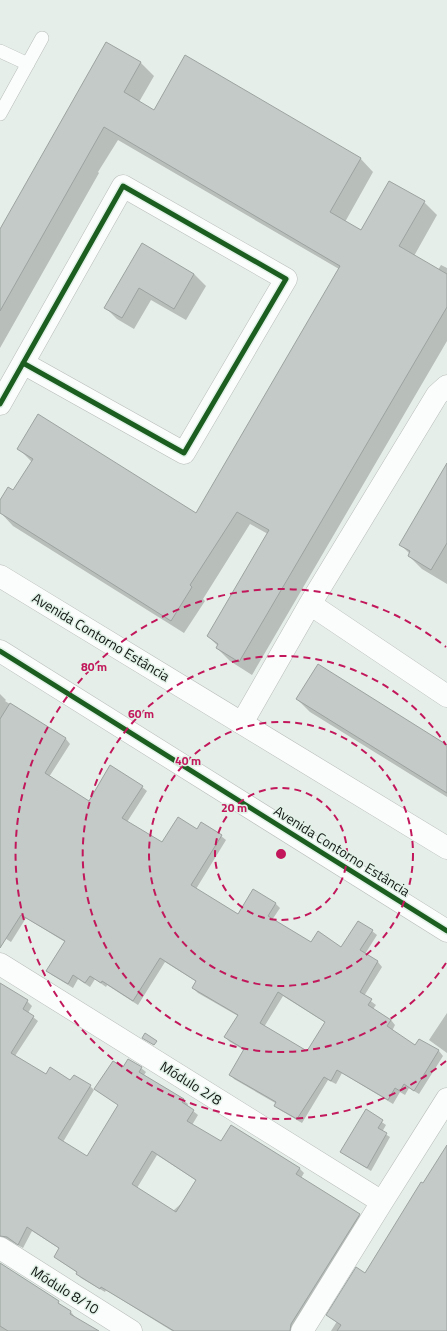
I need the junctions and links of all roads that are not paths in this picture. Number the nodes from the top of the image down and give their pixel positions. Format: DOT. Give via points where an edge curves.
graph roads {
  1 [pos="42,38"];
  2 [pos="0,51"];
  3 [pos="28,64"];
  4 [pos="0,114"];
  5 [pos="23,363"];
  6 [pos="447,386"];
  7 [pos="0,404"];
  8 [pos="0,576"];
  9 [pos="310,604"];
  10 [pos="0,651"];
  11 [pos="447,696"];
  12 [pos="242,723"];
  13 [pos="447,848"];
  14 [pos="447,931"];
  15 [pos="0,964"];
  16 [pos="447,1099"];
  17 [pos="382,1202"];
  18 [pos="0,1248"];
  19 [pos="130,1331"];
  20 [pos="302,1331"];
  1 -- 3 [label="lane"];
  2 -- 3 [label="lane"];
  3 -- 4 [label="lane"];
  5 -- 5 [label="street" via="184,453 286,279 123,186"];
  5 -- 7 [label="street"];
  6 -- 9 [label="street" via="436,395"];
  8 -- 12 [label="street, Avenida Contorno Estância"];
  9 -- 11 [label="street"];
  9 -- 12 [label="street"];
  10 -- 14 [label="street, Avenida Contorno Estância"];
  12 -- 13 [label="street, Avenida Contorno Estância"];
  15 -- 17 [label="street, Módulo 2/8"];
  16 -- 17 [label="street"];
  17 -- 20 [label="street"];
  18 -- 19 [label="street, Módulo 8/10"];
}
